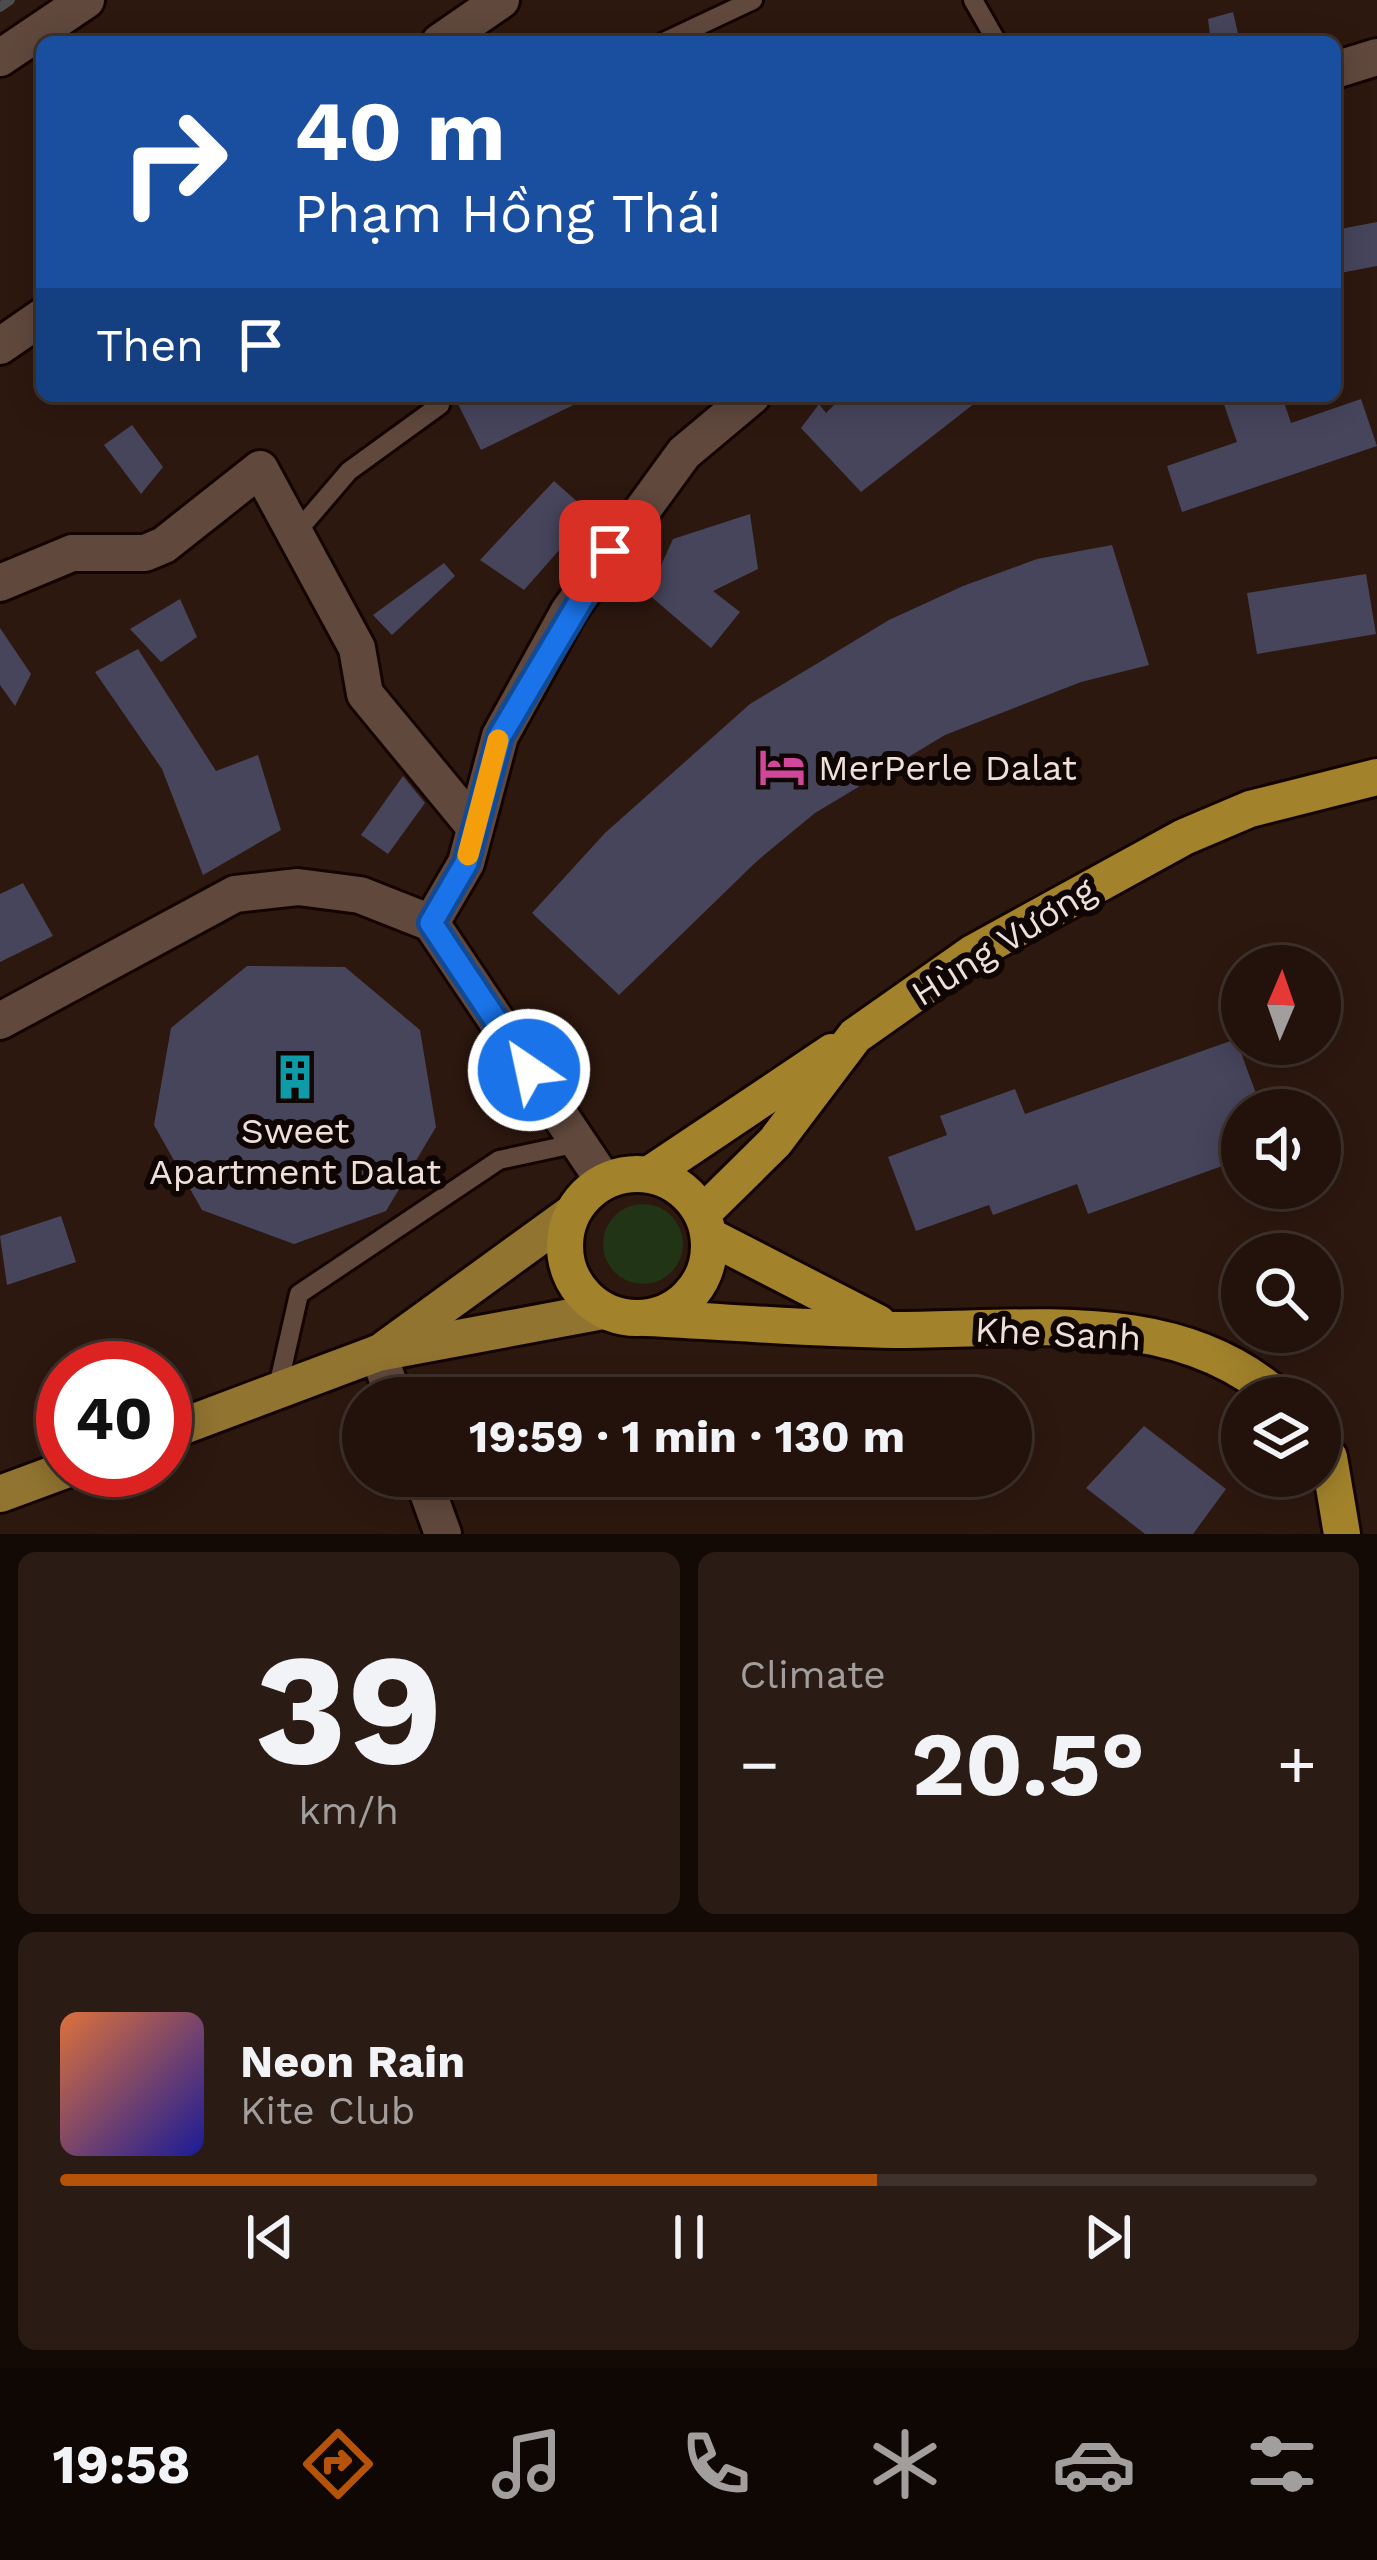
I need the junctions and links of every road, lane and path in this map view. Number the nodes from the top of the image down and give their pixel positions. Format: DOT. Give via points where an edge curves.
graph roads {
  1 [pos="86,0"];
  2 [pos="501,0"];
  3 [pos="753,0"];
  4 [pos="973,0"];
  5 [pos="449,36"];
  6 [pos="677,36"];
  7 [pos="994,36"];
  8 [pos="1377,57"];
  9 [pos="0,58"];
  10 [pos="1341,68"];
  11 [pos="36,321"];
  12 [pos="0,346"];
  13 [pos="437,402"];
  14 [pos="745,402"];
  15 [pos="295,533"];
  16 [pos="0,584"];
  17 [pos="1377,777"];
  18 [pos="473,825"];
  19 [pos="431,923"];
  20 [pos="0,1021"];
  21 [pos="855,1036"];
  22 [pos="578,1143"];
  23 [pos="650,1174"];
  24 [pos="604,1181"];
  25 [pos="572,1213"];
  26 [pos="706,1225"];
  27 [pos="603,1311"];
  28 [pos="647,1318"];
  29 [pos="892,1330"];
  30 [pos="378,1353"];
  31 [pos="387,1377"];
  32 [pos="1255,1377"];
  33 [pos="277,1391"];
  34 [pos="192,1422"];
  35 [pos="36,1480"];
  36 [pos="0,1494"];
  37 [pos="430,1497"];
  38 [pos="1335,1497"];
  39 [pos="443,1534"];
  40 [pos="1342,1534"];
  1 -- 9 [label="street"];
  2 -- 5 [label="street"];
  3 -- 6 [label="lane"];
  4 -- 7 [label="lane"];
  8 -- 10 [label="street"];
  11 -- 12 [label="street"];
  13 -- 15 [label="lane" via="349,472"];
  14 -- 18 [label="street" via="684,453 569,611 500,736"];
  15 -- 16 [label="street" via="260,470 164,545 145,553 72,553"];
  15 -- 18 [label="street" via="356,648 365,694"];
  17 -- 21 [label="highway, Hùng Vương" via="1250,808 1184,836 973,953"];
  18 -- 19 [label="street" via="466,863"];
  19 -- 20 [label="street" via="360,895 298,887 235,894"];
  19 -- 22 [label="street"];
  21 -- 23 [label="highway"];
  21 -- 26 [label="highway, Hùng Vương"];
  22 -- 24 [label="street"];
  22 -- 33 [label="lane" via="499,1160 299,1294"];
  23 -- 24 [label="highway"];
  23 -- 26 [label="highway" via="671,1180"];
  24 -- 25 [label="highway"];
  25 -- 27 [label="highway" via="564,1257 572,1279"];
  25 -- 30 [label="main road"];
  26 -- 28 [label="highway" via="701,1280 688,1298"];
  26 -- 29 [label="highway, Khe Sanh"];
  27 -- 28 [label="highway"];
  27 -- 30 [label="main road"];
  28 -- 29 [label="highway, Khe Sanh"];
  29 -- 32 [label="highway, Khe Sanh" via="1131,1332"];
  30 -- 31 [label="street"];
  30 -- 33 [label="main road"];
  33 -- 34 [label="main road"];
  35 -- 36 [label="main road"];
  37 -- 39 [label="street"];
  38 -- 40 [label="highway"];
}
